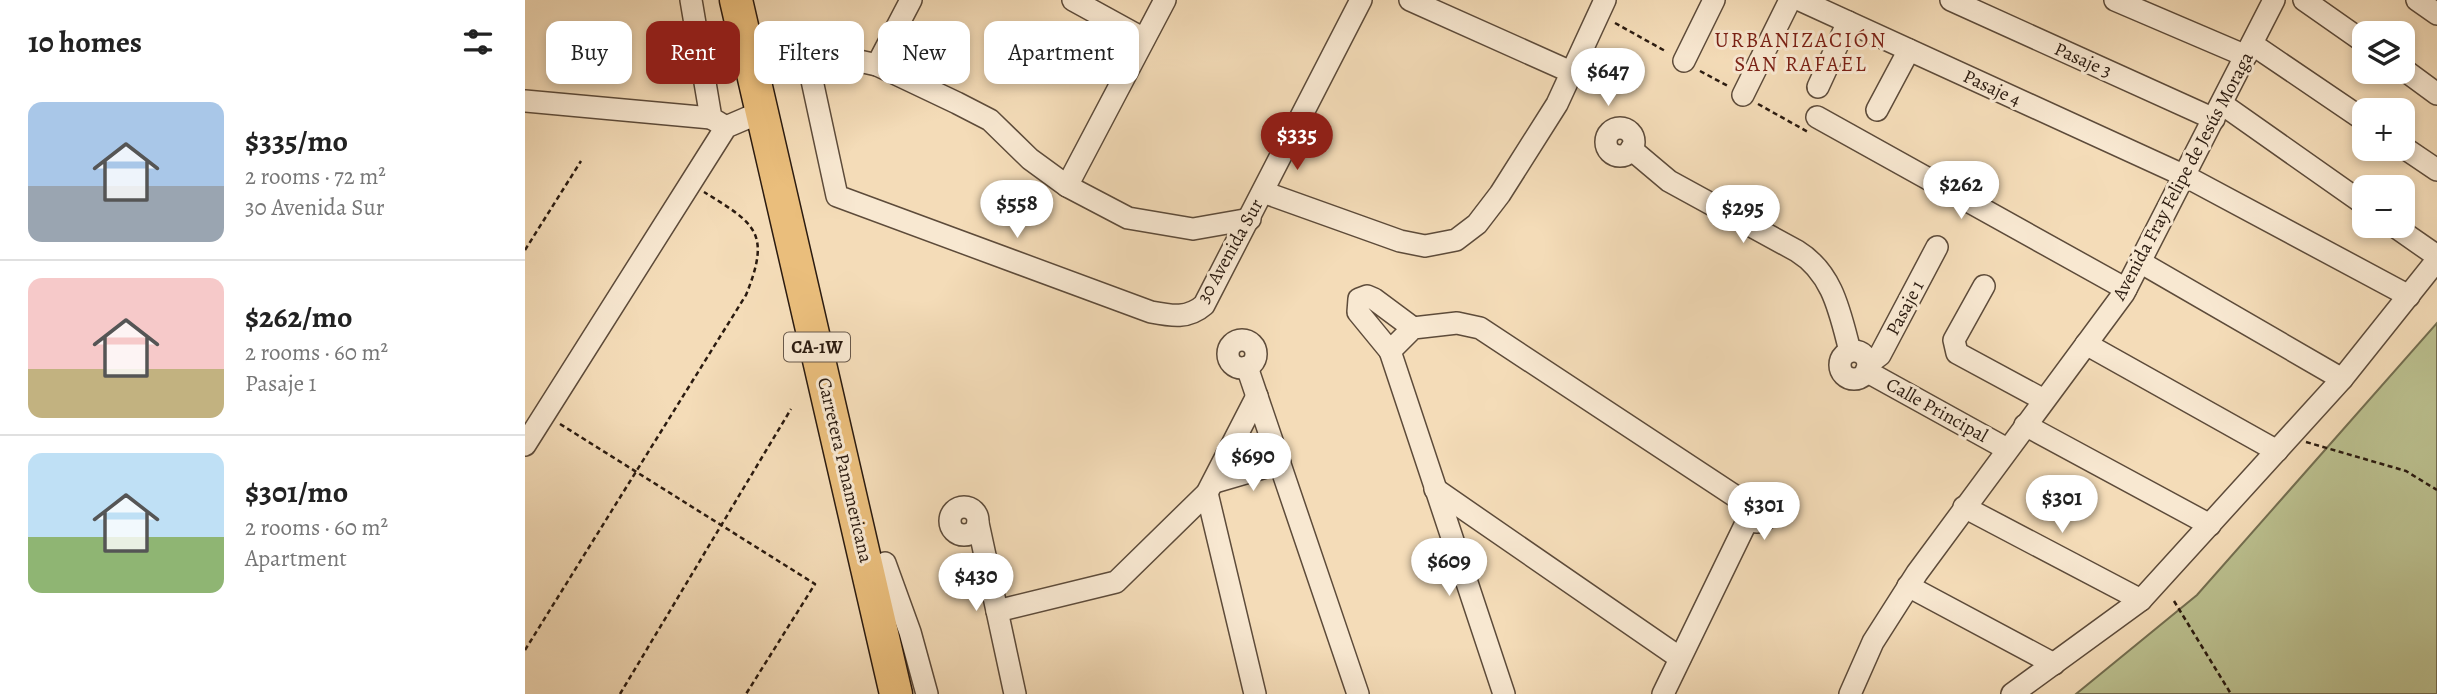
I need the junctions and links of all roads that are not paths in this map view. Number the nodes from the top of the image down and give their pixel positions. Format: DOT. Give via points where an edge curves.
graph roads {
  1 [pos="691,0"];
  2 [pos="736,0"];
  3 [pos="756,0"];
  4 [pos="911,0"];
  5 [pos="1073,0"];
  6 [pos="1165,0"];
  7 [pos="1361,0"];
  8 [pos="1411,0"];
  9 [pos="1714,0"];
  10 [pos="1790,0"];
  11 [pos="1800,0"];
  12 [pos="1951,0"];
  13 [pos="2115,0"];
  14 [pos="2274,0"];
  15 [pos="2304,0"];
  16 [pos="2417,0"];
  17 [pos="1602,7"];
  18 [pos="2437,14"];
  19 [pos="761,21"];
  20 [pos="1848,22"];
  21 [pos="2352,34"];
  22 [pos="1144,39"];
  23 [pos="1909,50"];
  24 [pos="2249,50"];
  25 [pos="1684,61"];
  26 [pos="864,62"];
  27 [pos="877,65"];
  28 [pos="1571,72"];
  29 [pos="2415,77"];
  30 [pos="775,84"];
  31 [pos="813,84"];
  32 [pos="1818,87"];
  33 [pos="2437,93"];
  34 [pos="1743,95"];
  35 [pos="525,102"];
  36 [pos="1877,110"];
  37 [pos="2218,111"];
  38 [pos="761,112"];
  39 [pos="2352,113"];
  40 [pos="1817,117"];
  41 [pos="718,123"];
  42 [pos="1631,149"];
  43 [pos="2415,155"];
  44 [pos="2437,170"];
  45 [pos="2185,176"];
  46 [pos="1067,186"];
  47 [pos="1263,192"];
  48 [pos="2352,196"];
  49 [pos="1249,219"];
  50 [pos="2410,238"];
  51 [pos="1937,247"];
  52 [pos="2437,258"];
  53 [pos="2140,262"];
  54 [pos="1984,286"];
  55 [pos="2126,289"];
  56 [pos="2409,296"];
  57 [pos="1413,328"];
  58 [pos="2086,344"];
  59 [pos="1389,351"];
  60 [pos="1247,367"];
  61 [pos="1867,367"];
  62 [pos="2342,379"];
  63 [pos="1257,396"];
  64 [pos="2044,400"];
  65 [pos="2025,425"];
  66 [pos="2283,444"];
  67 [pos="525,445"];
  68 [pos="2007,449"];
  69 [pos="1279,463"];
  70 [pos="1211,488"];
  71 [pos="1435,489"];
  72 [pos="1964,507"];
  73 [pos="978,523"];
  74 [pos="2210,525"];
  75 [pos="885,563"];
  76 [pos="1908,586"];
  77 [pos="2141,600"];
  78 [pos="997,611"];
  79 [pos="1680,658"];
  80 [pos="2054,664"];
  81 [pos="1353,693"];
  82 [pos="896,694"];
  83 [pos="912,694"];
  84 [pos="927,694"];
  85 [pos="1015,694"];
  86 [pos="1255,694"];
  87 [pos="1504,694"];
  88 [pos="1663,694"];
  89 [pos="1850,694"];
  90 [pos="2012,694"];
  1 -- 41 [label="street"];
  2 -- 38 [label="highway, Carretera Panamericana / CA-1W"];
  3 -- 19 [label="highway, Carretera Panamericana / CA-1W"];
  4 -- 27 [label="street"];
  5 -- 22 [label="street"];
  6 -- 22 [label="street"];
  7 -- 47 [label="street, 30 Avenida Sur"];
  8 -- 28 [label="street"];
  9 -- 25 [label="street"];
  10 -- 34 [label="street"];
  11 -- 20 [label="street, Pasaje 4"];
  12 -- 37 [label="street, Pasaje 3"];
  13 -- 24 [label="street"];
  14 -- 24 [label="street, Avenida Fray Felipe de Jesús Moraga"];
  15 -- 21 [label="street"];
  16 -- 18 [label="street"];
  17 -- 28 [label="street"];
  20 -- 23 [label="street, Pasaje 4"];
  20 -- 32 [label="street"];
  22 -- 46 [label="street"];
  23 -- 36 [label="street"];
  23 -- 45 [label="street, Pasaje 4"];
  24 -- 37 [label="street, Avenida Fray Felipe de Jesús Moraga"];
  24 -- 39 [label="street"];
  26 -- 27 [label="street"];
  27 -- 46 [label="street" via="990,120 1030,159"];
  28 -- 47 [label="street" via="1557,104 1500,194 1456,240 1425,246 1400,241"];
  29 -- 33 [label="street"];
  30 -- 75 [label="highway, Carretera Panamericana / CA-1W"];
  31 -- 49 [label="street, 30 Avenida Sur" via="837,196 1151,312 1193,314 1204,304"];
  35 -- 41 [label="street"];
  37 -- 45 [label="street, Avenida Fray Felipe de Jesús Moraga"];
  37 -- 48 [label="street"];
  38 -- 41 [label="street"];
  38 -- 82 [label="highway, Carretera Panamericana / CA-1W"];
  40 -- 55 [label="street"];
  41 -- 67 [label="street" via="690,184"];
  42 -- 61 [label="street, Calle Principal" via="1658,174 1816,266 1833,292 1850,351 1839,363 1845,376 1858,378"];
  43 -- 44 [label="street"];
  45 -- 53 [label="street, Avenida Fray Felipe de Jesús Moraga"];
  45 -- 56 [label="street, Pasaje 4"];
  46 -- 49 [label="street" via="1101,206 1143,222 1202,229"];
  47 -- 49 [label="street, 30 Avenida Sur"];
  50 -- 52 [label="street"];
  51 -- 61 [label="street, Pasaje 1" via="1880,355"];
  52 -- 56 [label="street"];
  53 -- 55 [label="street, Avenida Fray Felipe de Jesús Moraga"];
  53 -- 62 [label="street"];
  54 -- 64 [label="street" via="1954,340 1957,353"];
  55 -- 58 [label="street, Avenida Fray Felipe de Jesús Moraga"];
  56 -- 62 [label="street"];
  57 -- 59 [label="street"];
  57 -- 59 [label="street" via="1374,299 1359,299 1358,313"];
  57 -- 79 [label="street" via="1457,323 1480,328 1746,510"];
  58 -- 64 [label="street, Avenida Fray Felipe de Jesús Moraga"];
  58 -- 66 [label="street"];
  59 -- 71 [label="street"];
  60 -- 63 [label="street"];
  61 -- 68 [label="street, Calle Principal"];
  62 -- 66 [label="street"];
  63 -- 69 [label="street"];
  63 -- 70 [label="street"];
  64 -- 65 [label="street, Avenida Fray Felipe de Jesús Moraga"];
  65 -- 68 [label="street, Avenida Fray Felipe de Jesús Moraga"];
  65 -- 74 [label="street"];
  66 -- 74 [label="street"];
  68 -- 72 [label="street, Avenida Fray Felipe de Jesús Moraga"];
  69 -- 70 [label="street"];
  69 -- 81 [label="street"];
  70 -- 78 [label="street" via="1116,582"];
  70 -- 86 [label="street"];
  71 -- 79 [label="street"];
  71 -- 87 [label="street"];
  72 -- 76 [label="street, Avenida Fray Felipe de Jesús Moraga"];
  72 -- 77 [label="street"];
  73 -- 78 [label="street"];
  74 -- 77 [label="street"];
  75 -- 83 [label="highway, Carretera Panamericana / CA-1W"];
  75 -- 84 [label="street"];
  76 -- 80 [label="street"];
  76 -- 89 [label="street, Avenida Fray Felipe de Jesús Moraga" via="1873,642"];
  77 -- 80 [label="street"];
  78 -- 85 [label="street"];
  79 -- 88 [label="street"];
  80 -- 90 [label="street"];
}
